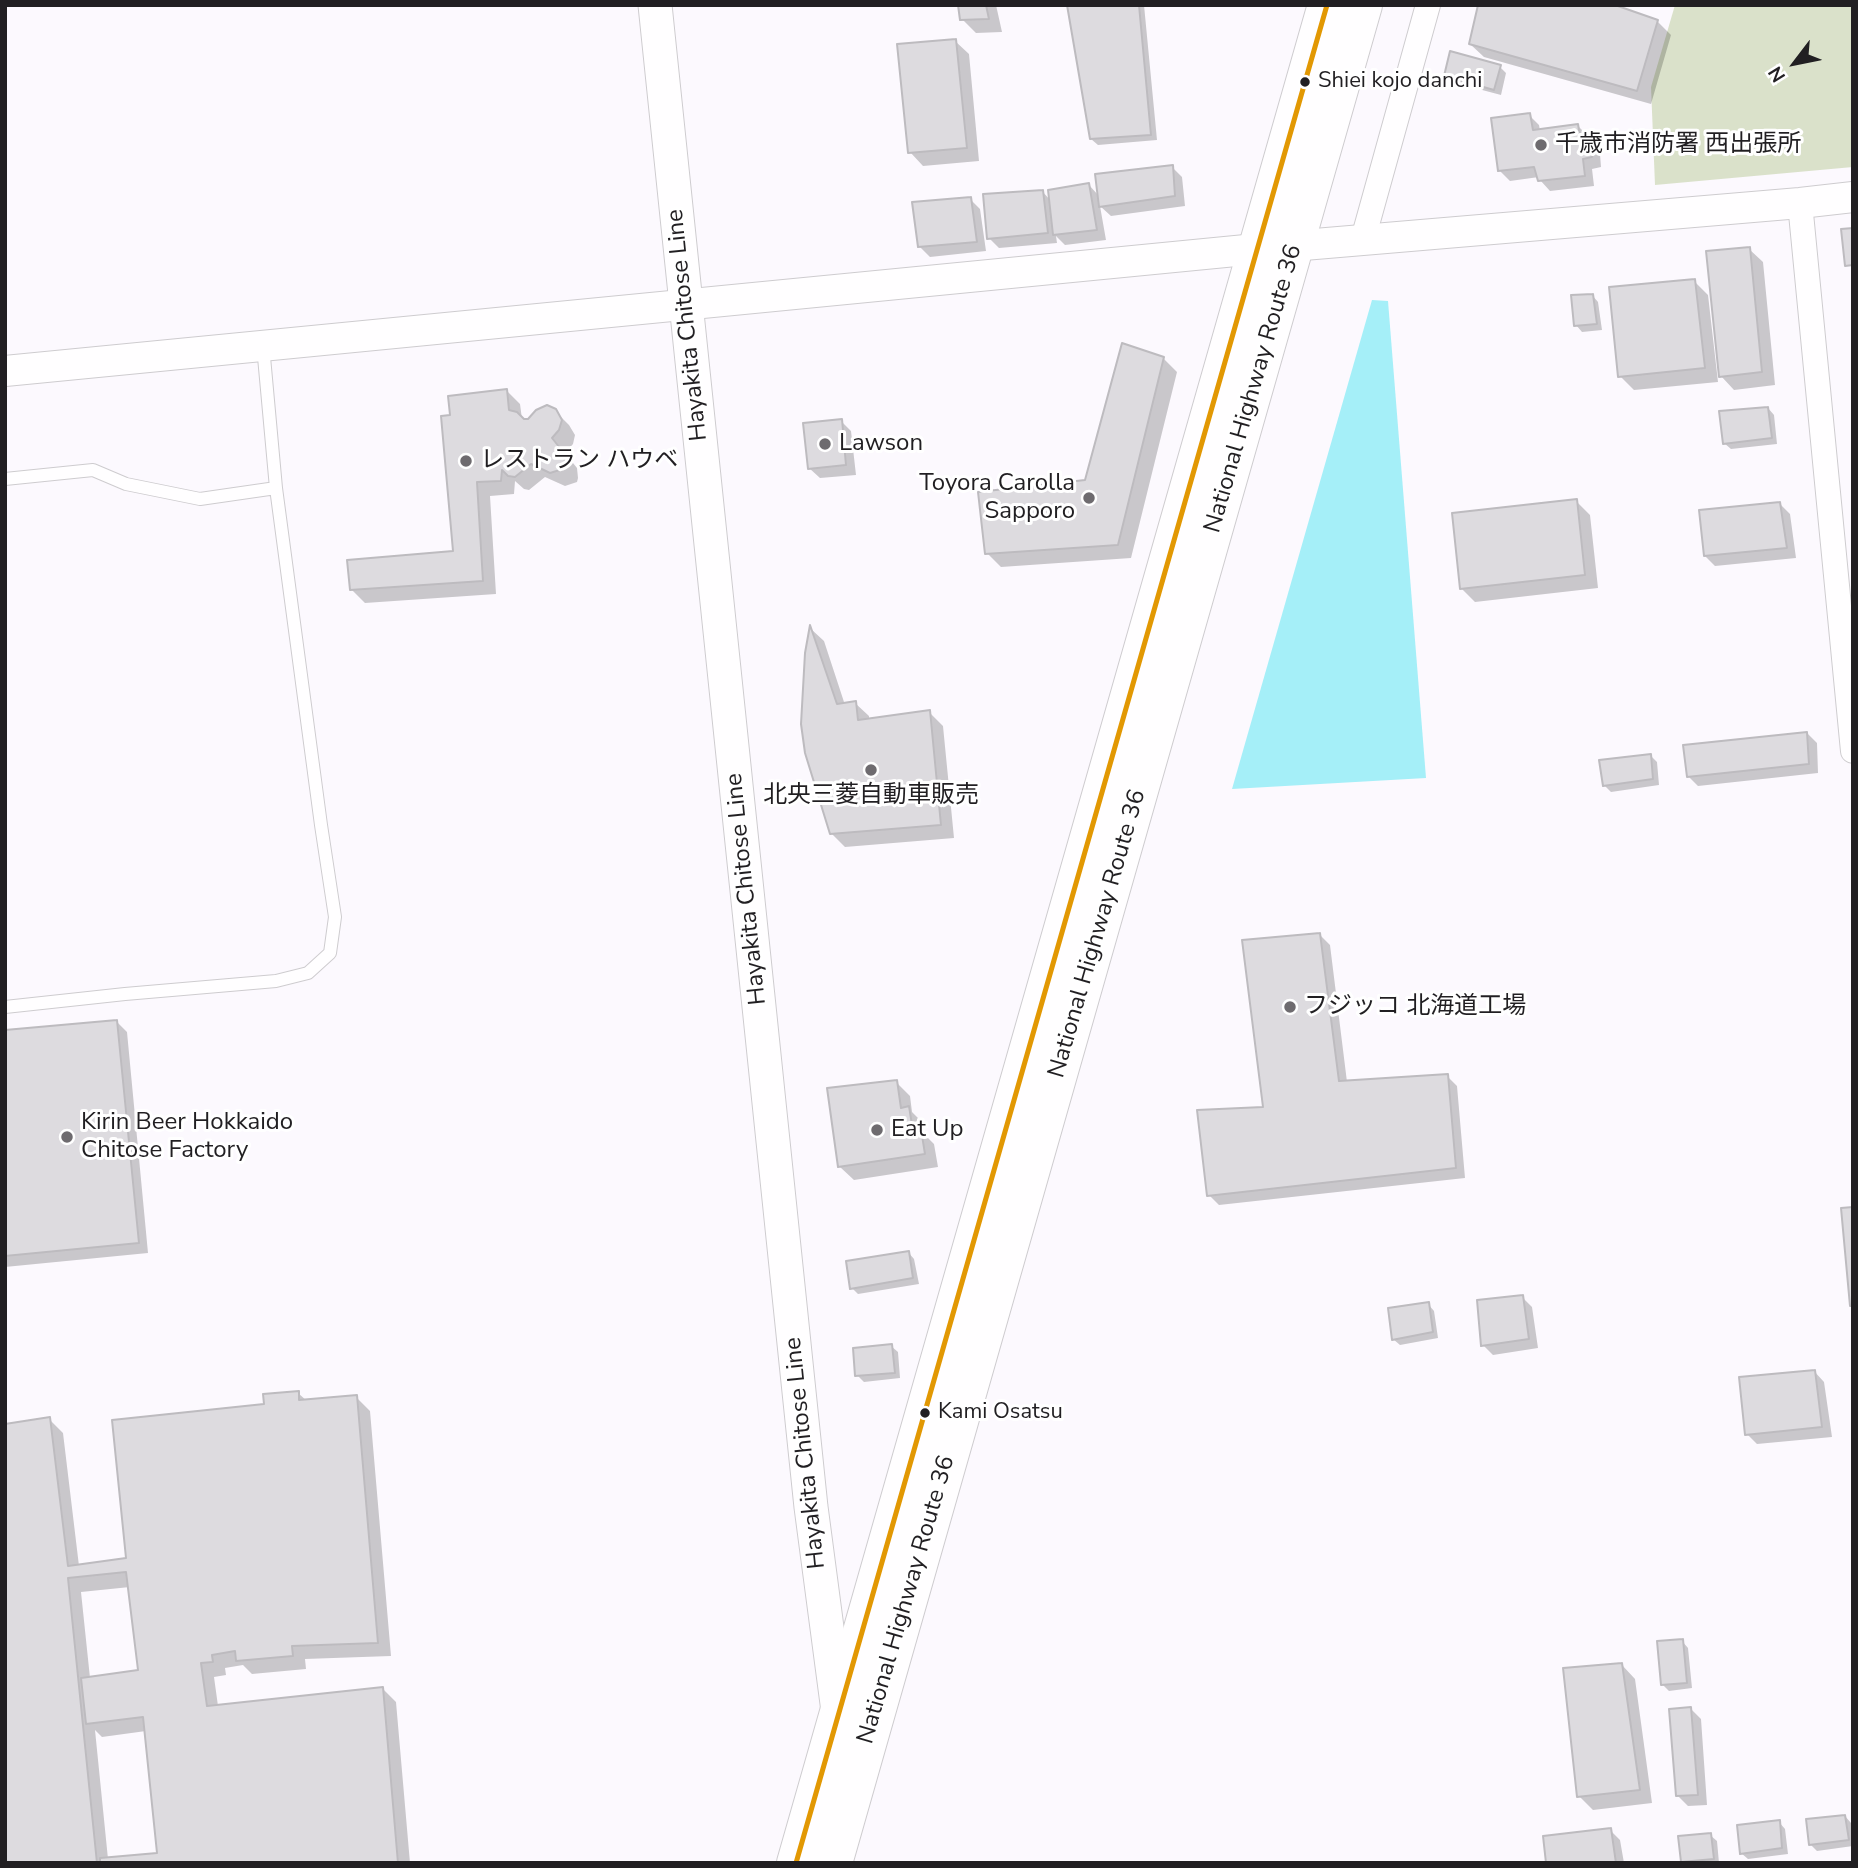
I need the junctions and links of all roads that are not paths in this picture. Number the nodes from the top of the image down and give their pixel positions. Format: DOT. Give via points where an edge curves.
graph roads {
  1 [pos="655,5"];
  2 [pos="1327,5"];
  3 [pos="1363,5"];
  4 [pos="1428,5"];
  5 [pos="1853,197"];
  6 [pos="1800,203"];
  7 [pos="1363,239"];
  8 [pos="1295,246"];
  9 [pos="1256,249"];
  10 [pos="686,305"];
  11 [pos="263,345"];
  12 [pos="5,370"];
  13 [pos="5,478"];
  14 [pos="276,488"];
  15 [pos="1853,751"];
  16 [pos="5,1007"];
  17 [pos="838,1715"];
  18 [pos="859,1769"];
  19 [pos="796,1863"];
  20 [pos="834,1863"];
  1 -- 10 [label="main road, Hayakita Chitose Line"];
  2 -- 9 [label="highway, National Highway Route 36"];
  3 -- 8 [label="highway, National Highway Route 36"];
  4 -- 7 [label="street"];
  5 -- 6 [label="street"];
  6 -- 7 [label="street"];
  6 -- 15 [label="street"];
  7 -- 8 [label="street"];
  8 -- 9 [label="street"];
  8 -- 18 [label="highway, National Highway Route 36"];
  9 -- 10 [label="street"];
  9 -- 17 [label="highway, National Highway Route 36"];
  10 -- 11 [label="street"];
  10 -- 17 [label="main road, Hayakita Chitose Line" via="809,1493"];
  11 -- 12 [label="street"];
  11 -- 14 [label="lane"];
  13 -- 14 [label="lane" via="93,470 126,484 200,499"];
  14 -- 16 [label="lane" via="335,918 330,953 308,973 276,981"];
  17 -- 18 [label="main road, Hayakita Chitose Line"];
  17 -- 19 [label="highway, National Highway Route 36"];
  18 -- 20 [label="highway, National Highway Route 36"];
}
